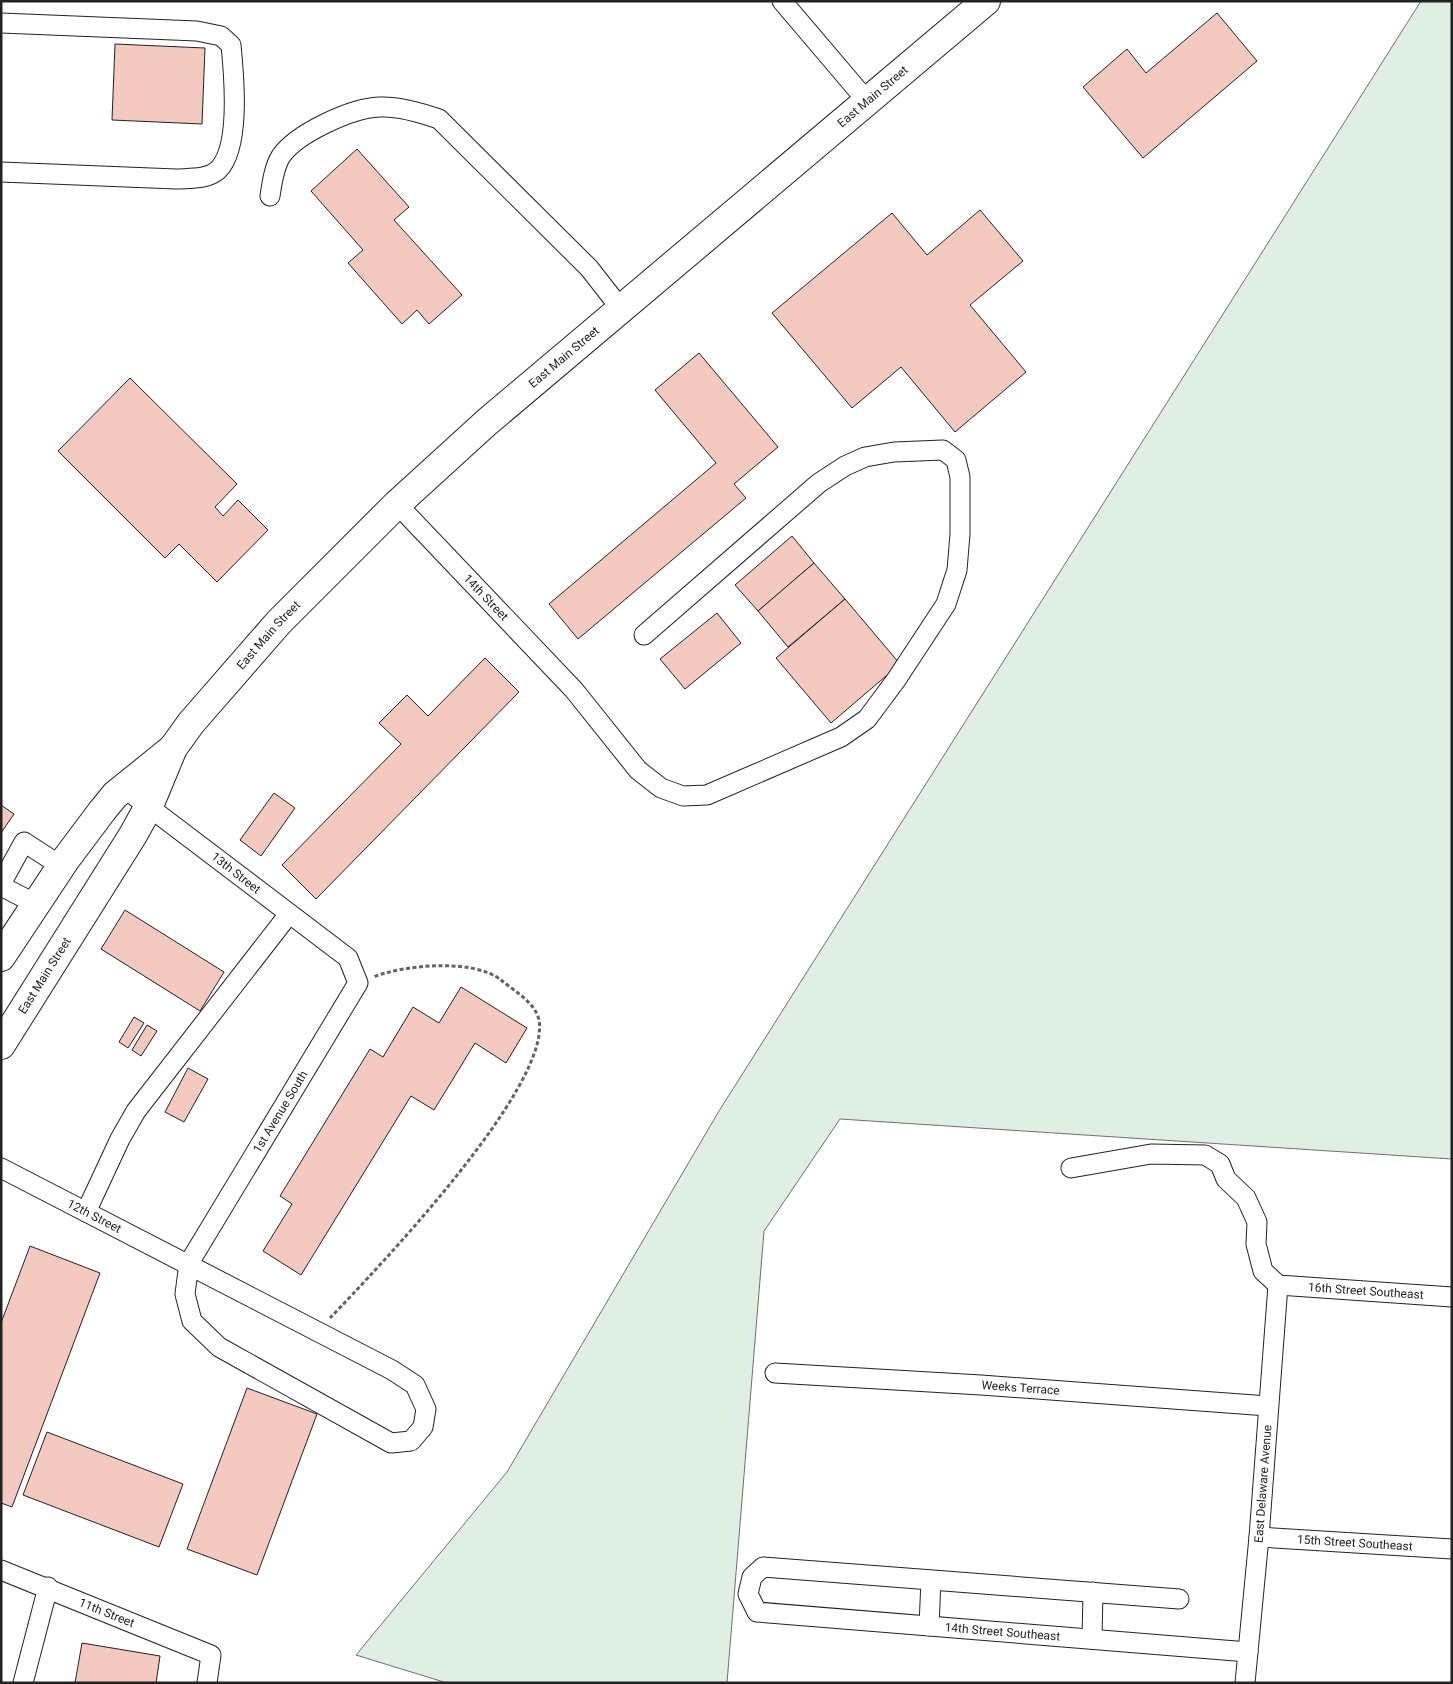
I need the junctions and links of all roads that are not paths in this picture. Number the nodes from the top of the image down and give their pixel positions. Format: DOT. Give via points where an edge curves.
graph roads {
  1 [pos="782,1"];
  2 [pos="986,1"];
  3 [pos="1,23"];
  4 [pos="867,101"];
  5 [pos="1,172"];
  6 [pos="270,196"];
  7 [pos="621,309"];
  8 [pos="397,504"];
  9 [pos="644,635"];
  10 [pos="174,748"];
  11 [pos="124,788"];
  12 [pos="149,806"];
  13 [pos="61,866"];
  14 [pos="1,885"];
  15 [pos="36,904"];
  16 [pos="289,914"];
  17 [pos="4,946"];
  18 [pos="358,983"];
  19 [pos="1,1045"];
  20 [pos="1,1168"];
  21 [pos="1070,1168"];
  22 [pos="86,1212"];
  23 [pos="189,1264"];
  24 [pos="1278,1285"];
  25 [pos="1452,1297"];
  26 [pos="775,1374"];
  27 [pos="1268,1406"];
  28 [pos="1259,1537"];
  29 [pos="1452,1549"];
  30 [pos="1,1570"];
  31 [pos="932,1580"];
  32 [pos="48,1587"];
  33 [pos="1093,1592"];
  34 [pos="1179,1599"];
  35 [pos="929,1626"];
  36 [pos="1092,1639"];
  37 [pos="1248,1652"];
  38 [pos="22,1683"];
  39 [pos="207,1683"];
  40 [pos="1245,1683"];
  1 -- 4 [label="street"];
  2 -- 4 [label="highway, East Main Street"];
  3 -- 5 [label="street" via="197,31 221,36 231,45 234,100 233,133 224,161 217,171 203,177 176,179"];
  4 -- 7 [label="highway, East Main Street"];
  6 -- 7 [label="street" via="272,178 282,155 310,130 380,107 422,113 439,119 589,268"];
  7 -- 8 [label="highway, East Main Street" via="487,422"];
  8 -- 9 [label="street, 14th Street" via="574,690 638,770 661,788 683,796 707,795 841,737 867,719 896,680 946,604 957,570 960,477 956,460 943,450 894,452 846,466 819,483"];
  8 -- 10 [label="highway, East Main Street" via="279,622"];
  10 -- 11 [label="highway, East Main Street"];
  10 -- 12 [label="highway, East Main Street"];
  11 -- 12 [label="street, 13th Street"];
  11 -- 13 [label="highway, East Main Street" via="102,811"];
  12 -- 16 [label="street, 13th Street"];
  12 -- 19 [label="highway, East Main Street"];
  13 -- 14 [label="street" via="24,842"];
  13 -- 15 [label="highway, East Main Street"];
  14 -- 15 [label="street"];
  15 -- 17 [label="highway, East Main Street"];
  16 -- 18 [label="street, 13th Street" via="348,958"];
  16 -- 22 [label="street" via="136,1111"];
  18 -- 23 [label="street, 1st Avenue South"];
  20 -- 22 [label="street, 12th Street"];
  21 -- 24 [label="street" via="1151,1154 1205,1155 1220,1164 1226,1179 1246,1198 1257,1222 1256,1244 1263,1271"];
  22 -- 23 [label="street, 12th Street"];
  23 -- 23 [label="street, 12th Street" via="392,1370 415,1386 426,1409 424,1427 411,1440 391,1443 219,1348 192,1322 185,1294"];
  24 -- 25 [label="street, 16th Street Southeast"];
  24 -- 27 [label="street, East Delaware Avenue"];
  26 -- 27 [label="street, Weeks Terrace"];
  27 -- 28 [label="street, East Delaware Avenue"];
  28 -- 29 [label="street, 15th Street Southeast"];
  28 -- 37 [label="street, East Delaware Avenue"];
  30 -- 32 [label="street, 11th Street"];
  31 -- 33 [label="street"];
  31 -- 35 [label="street"];
  31 -- 35 [label="street, 14th Street Southeast" via="763,1567 752,1577 748,1594 757,1612"];
  32 -- 38 [label="street"];
  32 -- 39 [label="street, 11th Street" via="211,1655"];
  33 -- 34 [label="street"];
  33 -- 36 [label="street"];
  35 -- 36 [label="street, 14th Street Southeast"];
  36 -- 37 [label="street, 14th Street Southeast"];
  37 -- 40 [label="street, East Delaware Avenue"];
}
